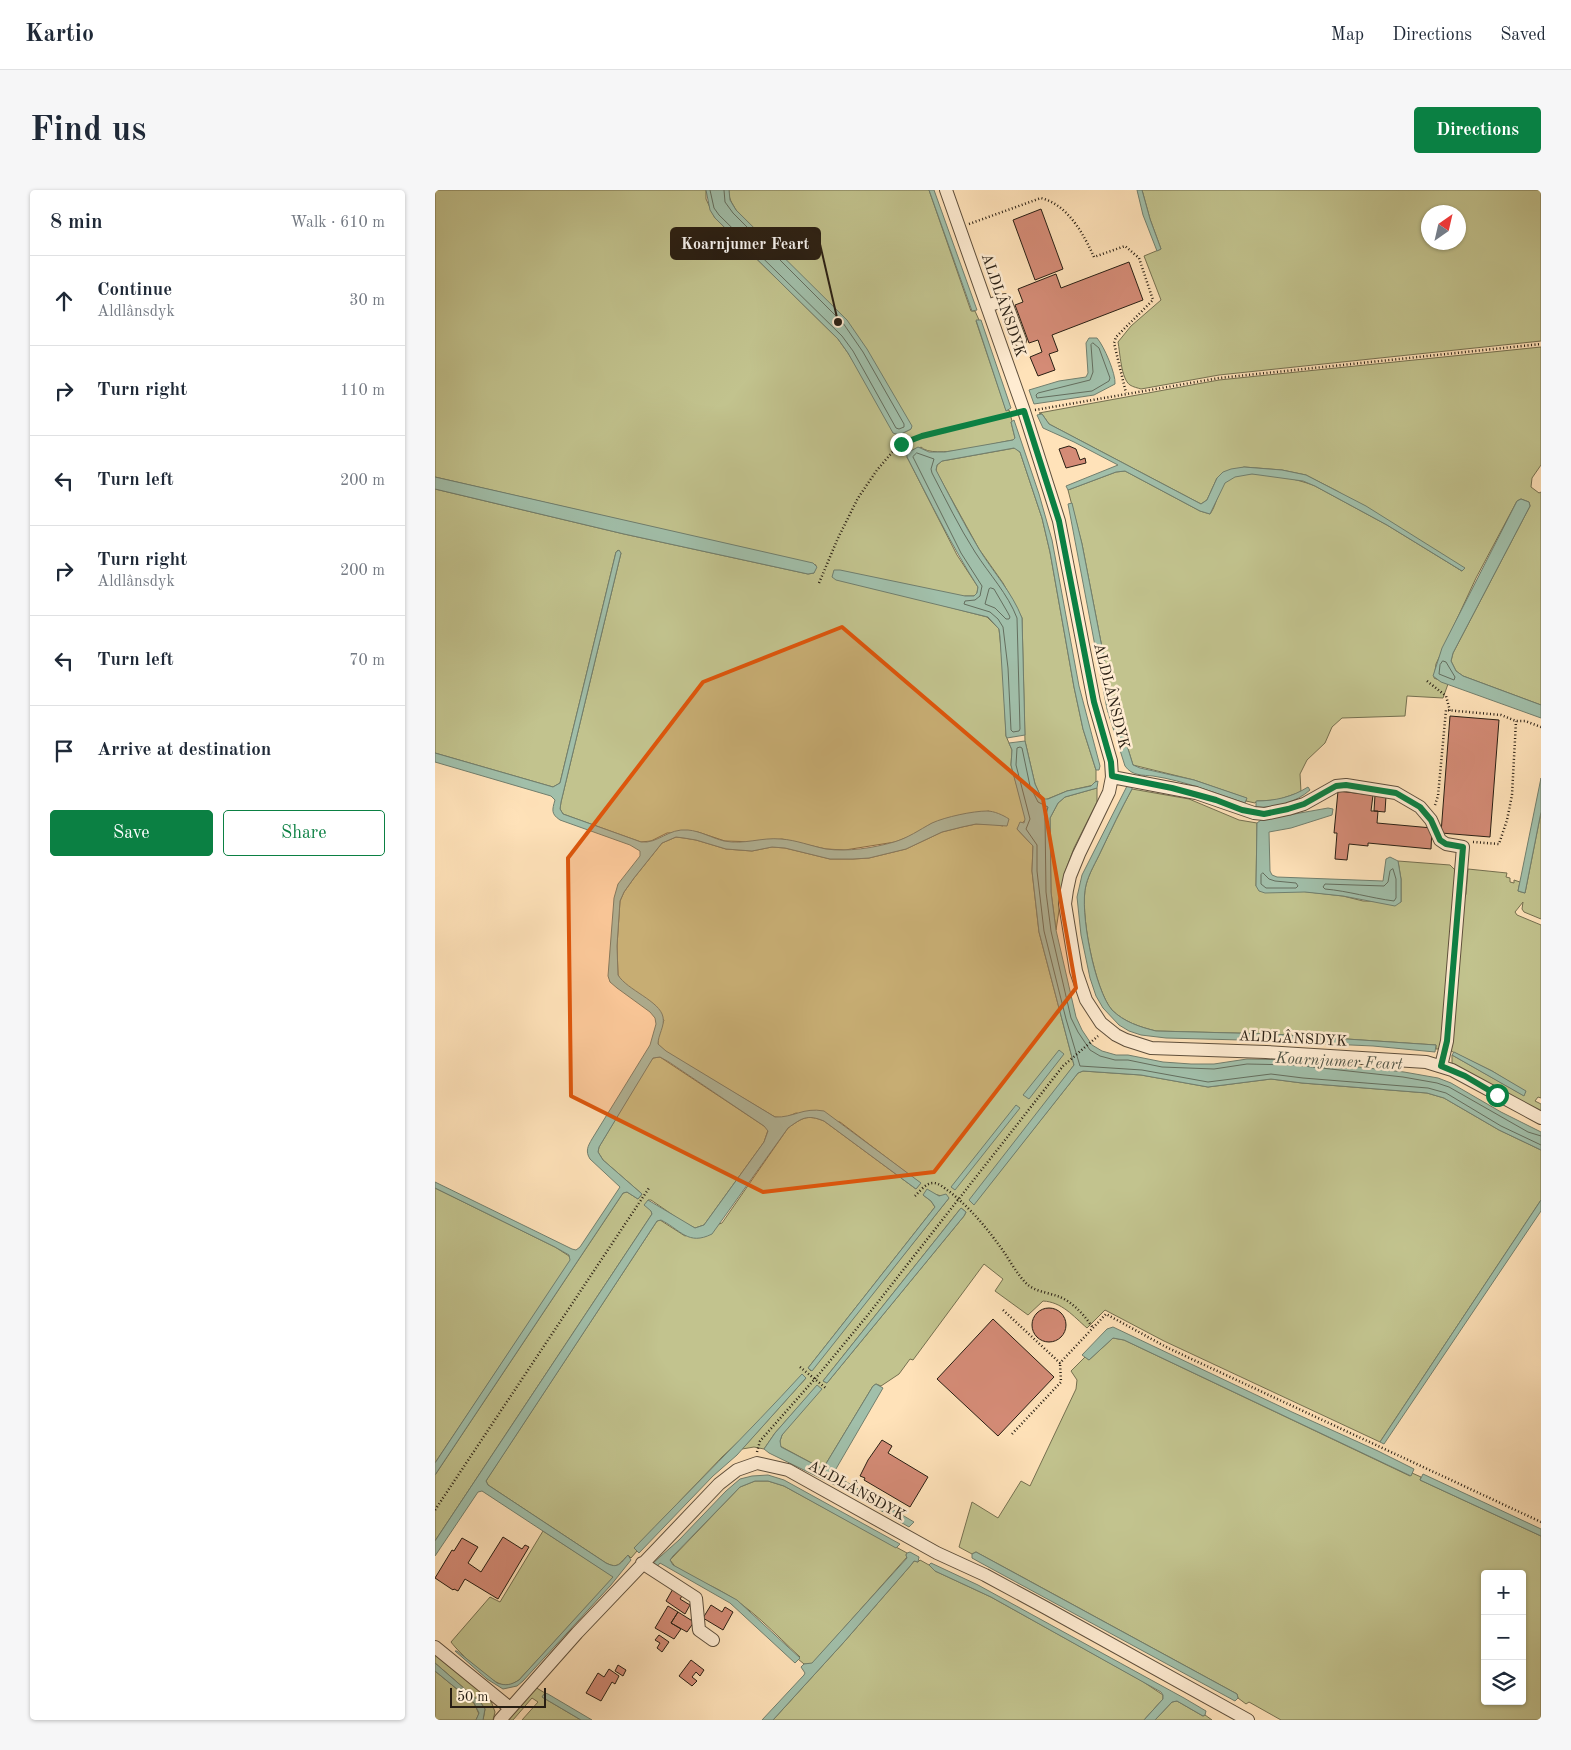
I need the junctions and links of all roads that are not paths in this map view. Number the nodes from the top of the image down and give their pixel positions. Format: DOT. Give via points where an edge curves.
graph roads {
  1 [pos="946,190"];
  2 [pos="987,306"];
  3 [pos="1021,340"];
  4 [pos="1112,776"];
  5 [pos="1441,1066"];
  6 [pos="1541,1118"];
  7 [pos="643,1563"];
  8 [pos="713,1640"];
  9 [pos="435,1648"];
  10 [pos="510,1708"];
  11 [pos="500,1720"];
  12 [pos="1247,1720"];
  1 -- 2 [label="street, ALDLÂNSDYK"];
  2 -- 3 [label="street" via="1005,300"];
  2 -- 4 [label="street, ALDLÂNSDYK" via="1059,521 1094,702"];
  4 -- 5 [label="street" via="1172,788 1264,814 1304,804 1336,786 1346,785 1396,793 1420,807 1440,840 1463,847 1447,1041"];
  4 -- 5 [label="street, ALDLÂNSDYK" via="1107,799 1070,876 1065,904 1080,988 1090,1009 1108,1029 1126,1040 1151,1048 1413,1060"];
  5 -- 6 [label="street, ALDLÂNSDYK"];
  7 -- 8 [label="street" via="696,1598 699,1630"];
  7 -- 10 [label="street"];
  7 -- 12 [label="street, ALDLÂNSDYK" via="727,1476 757,1463 788,1470"];
  9 -- 10 [label="street"];
  10 -- 11 [label="street"];
}
